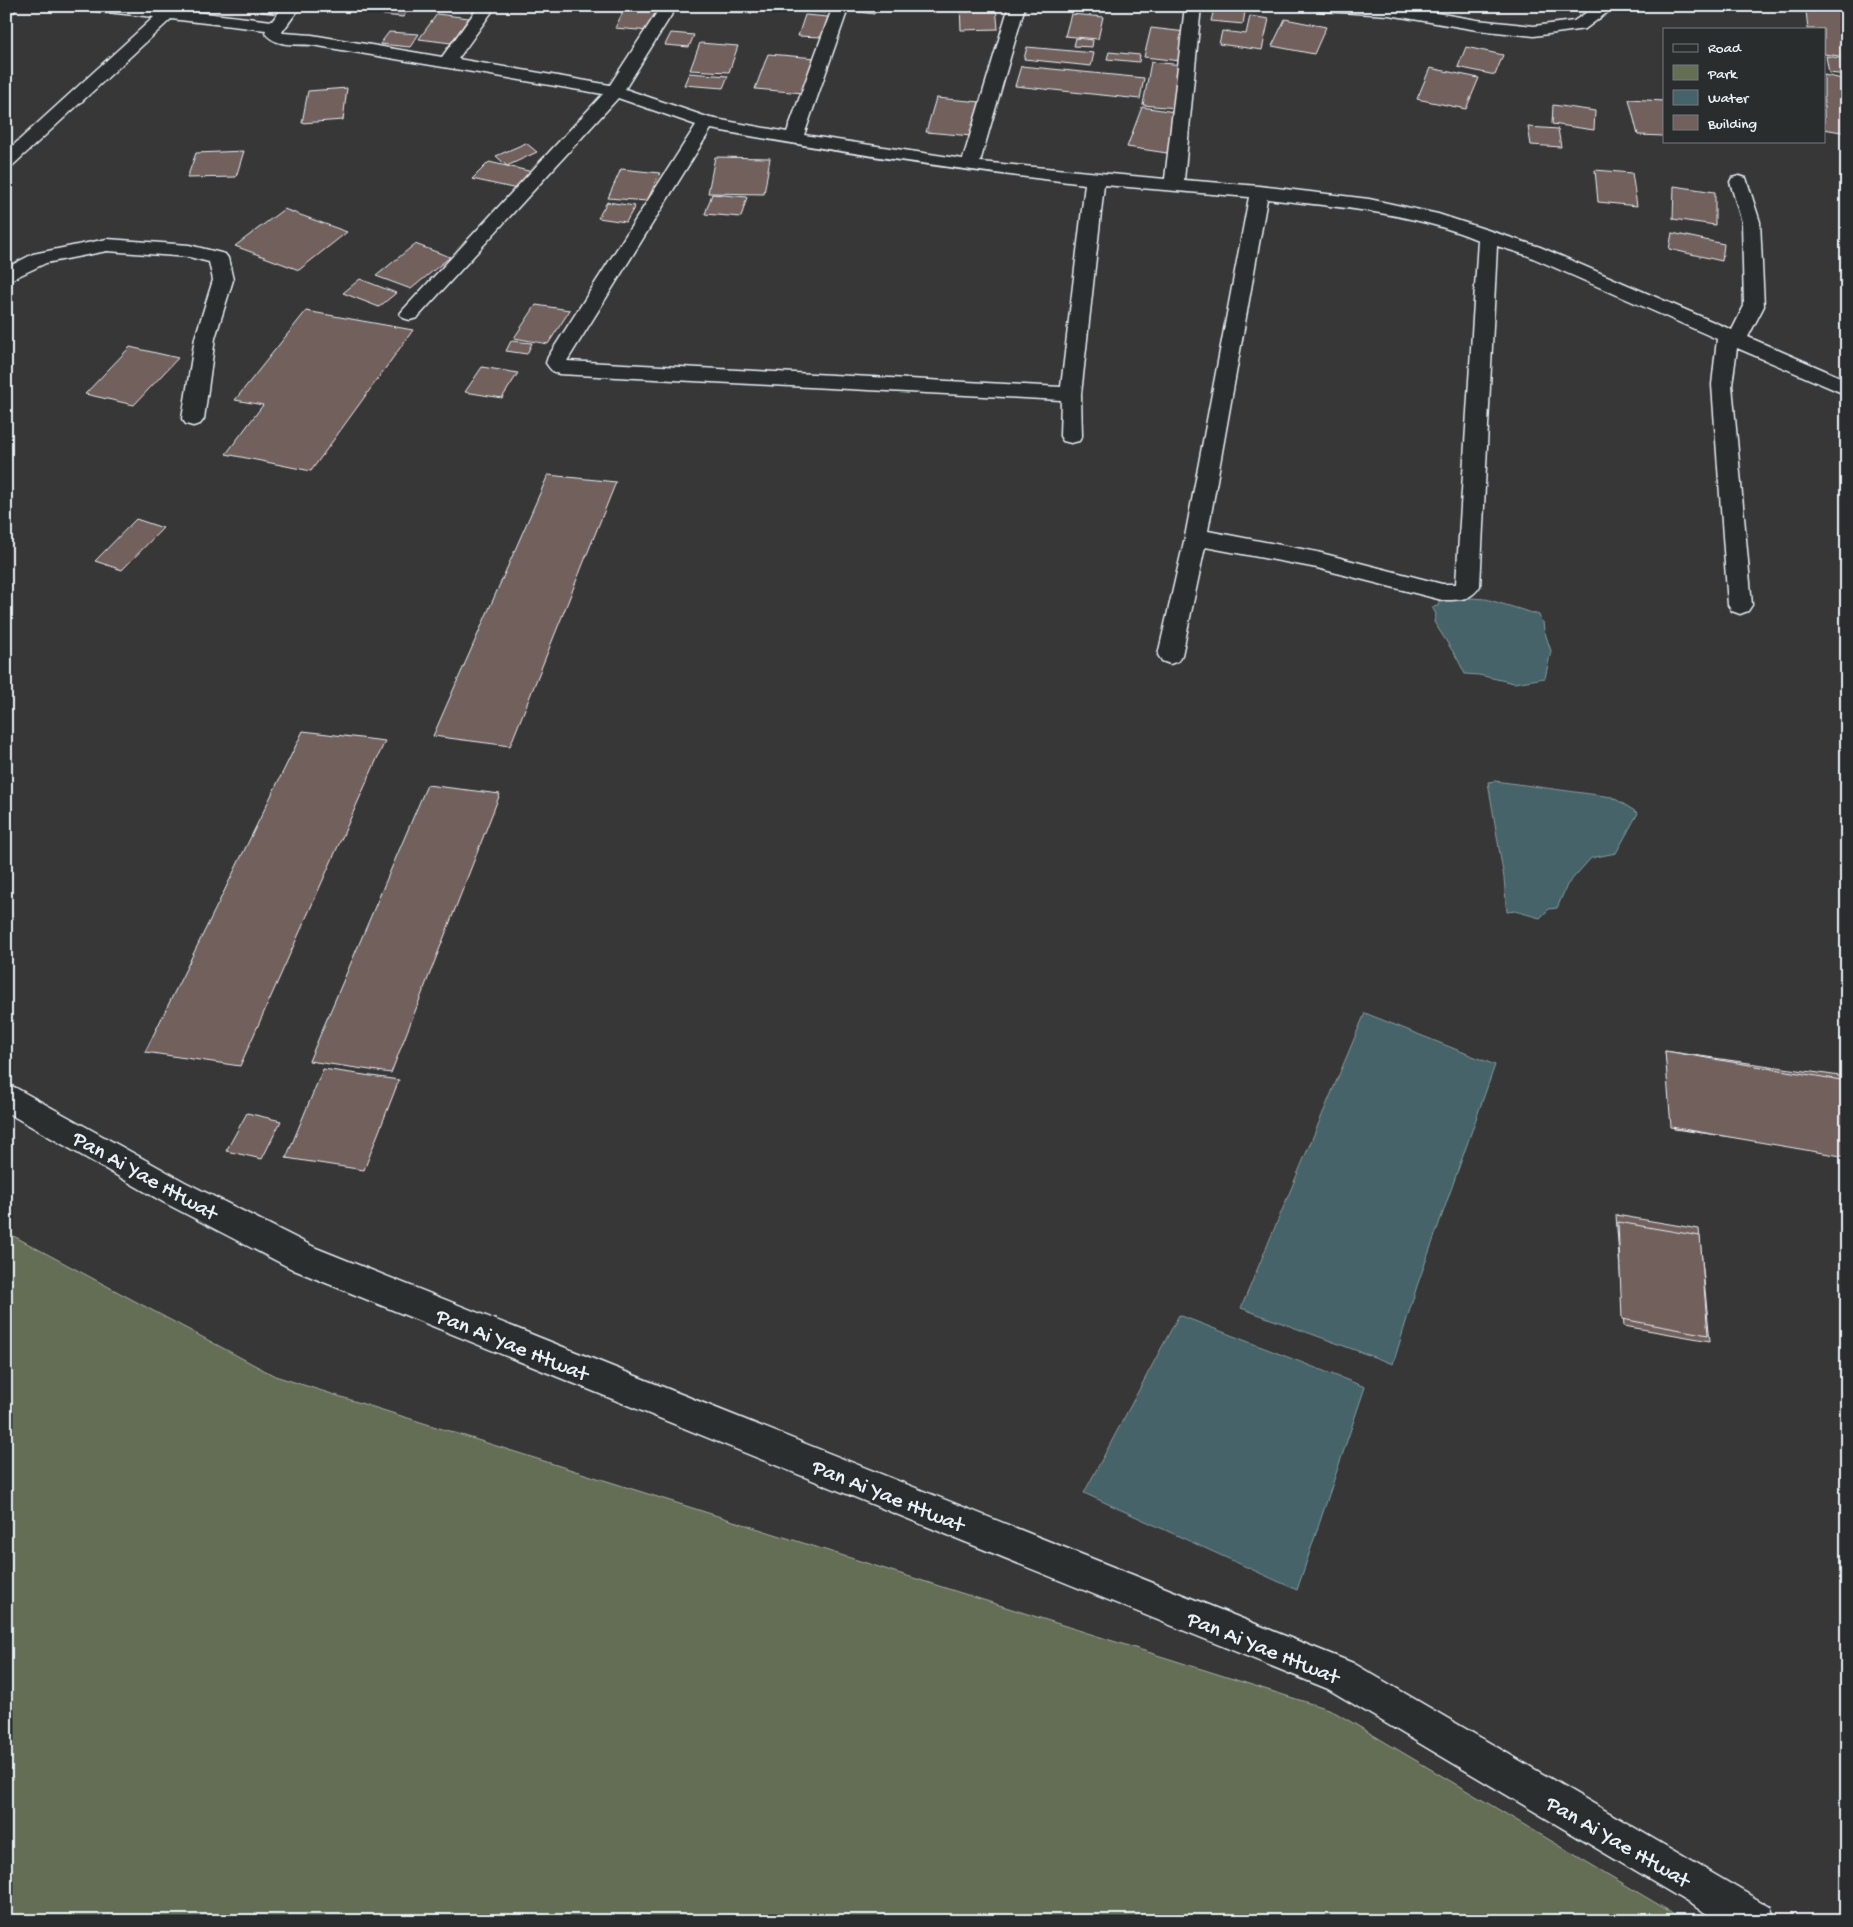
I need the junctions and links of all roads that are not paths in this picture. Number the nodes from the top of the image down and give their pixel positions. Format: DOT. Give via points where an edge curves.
graph roads {
  1 [pos="11,6"];
  2 [pos="102,6"];
  3 [pos="293,6"];
  4 [pos="488,6"];
  5 [pos="669,6"];
  6 [pos="841,6"];
  7 [pos="1017,6"];
  8 [pos="1193,6"];
  9 [pos="1322,6"];
  10 [pos="1608,6"];
  11 [pos="6,10"];
  12 [pos="167,14"];
  13 [pos="276,26"];
  14 [pos="447,62"];
  15 [pos="616,91"];
  16 [pos="706,123"];
  17 [pos="794,139"];
  18 [pos="6,162"];
  19 [pos="970,166"];
  20 [pos="1095,179"];
  21 [pos="1739,182"];
  22 [pos="1174,185"];
  23 [pos="1259,192"];
  24 [pos="1488,237"];
  25 [pos="6,276"];
  26 [pos="410,314"];
  27 [pos="1733,338"];
  28 [pos="1847,388"];
  29 [pos="1070,394"];
  30 [pos="193,419"];
  31 [pos="1070,436"];
  32 [pos="1196,537"];
  33 [pos="1740,605"];
  34 [pos="1170,655"];
  35 [pos="6,1097"];
  36 [pos="1756,1921"];
  1 -- 11 [label="street"];
  2 -- 12 [label="street"];
  3 -- 13 [label="street"];
  4 -- 14 [label="street"];
  5 -- 15 [label="street"];
  6 -- 17 [label="street"];
  7 -- 19 [label="street"];
  8 -- 22 [label="street"];
  9 -- 10 [label="street" via="1389,10 1534,31 1579,25"];
  12 -- 13 [label="street"];
  12 -- 18 [label="street"];
  13 -- 14 [label="street" via="273,33 279,38 312,40"];
  14 -- 15 [label="street"];
  15 -- 16 [label="street"];
  15 -- 26 [label="street"];
  16 -- 17 [label="street"];
  16 -- 29 [label="street" via="558,357 556,363 559,367"];
  17 -- 19 [label="street"];
  19 -- 20 [label="street"];
  20 -- 22 [label="street"];
  20 -- 29 [label="street"];
  21 -- 27 [label="street" via="1751,222 1754,306"];
  22 -- 23 [label="street"];
  23 -- 24 [label="street" via="1369,205 1431,218"];
  23 -- 32 [label="street"];
  24 -- 27 [label="street" via="1533,250"];
  24 -- 32 [label="street" via="1468,586 1461,592 1442,592 1317,560"];
  25 -- 30 [label="street" via="40,258 107,245 189,251 218,258 224,280 204,338"];
  27 -- 28 [label="street"];
  27 -- 33 [label="street" via="1722,385"];
  29 -- 31 [label="street"];
  32 -- 34 [label="street"];
  35 -- 36 [label="street, Pan Ai Yae Htwat" via="174,1192 305,1259 1340,1676"];
}
